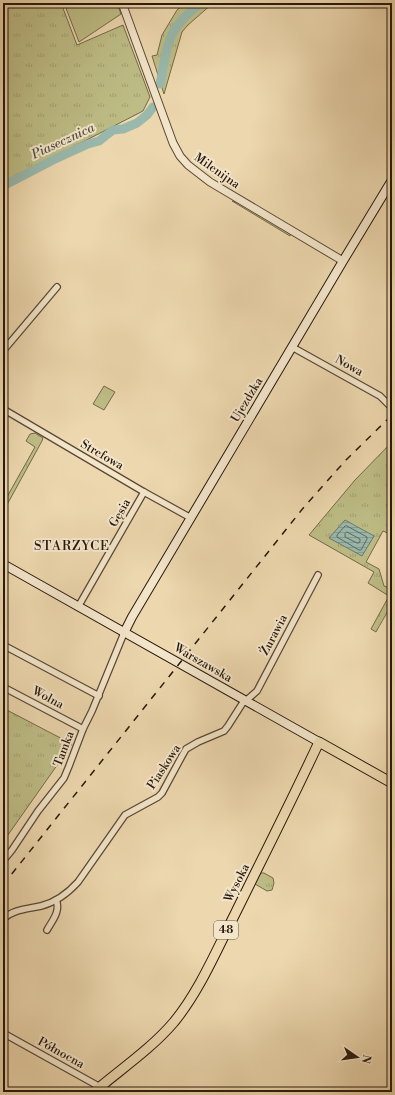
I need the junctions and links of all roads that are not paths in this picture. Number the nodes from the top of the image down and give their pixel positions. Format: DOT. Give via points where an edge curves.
graph roads {
  1 [pos="122,3"];
  2 [pos="392,180"];
  3 [pos="343,260"];
  4 [pos="57,287"];
  5 [pos="292,347"];
  6 [pos="3,350"];
  7 [pos="392,408"];
  8 [pos="3,409"];
  9 [pos="144,492"];
  10 [pos="191,518"];
  11 [pos="3,564"];
  12 [pos="318,575"];
  13 [pos="78,607"];
  14 [pos="124,633"];
  15 [pos="3,645"];
  16 [pos="3,687"];
  17 [pos="99,696"];
  18 [pos="245,701"];
  19 [pos="83,729"];
  20 [pos="319,742"];
  21 [pos="392,783"];
  22 [pos="3,861"];
  23 [pos="56,900"];
  24 [pos="3,919"];
  25 [pos="47,930"];
  26 [pos="3,1033"];
  27 [pos="97,1090"];
  28 [pos="109,1092"];
  1 -- 3 [label="street, Milenijna" via="162,116 180,156 210,182"];
  2 -- 3 [label="main road, Ujezdzka"];
  3 -- 5 [label="main road, Ujezdzka"];
  4 -- 6 [label="street"];
  5 -- 7 [label="street, Nowa" via="380,396"];
  5 -- 10 [label="main road, Ujezdzka"];
  8 -- 9 [label="street, Strefowa"];
  9 -- 10 [label="street, Strefowa"];
  9 -- 13 [label="street, Gęsia"];
  10 -- 14 [label="main road, Ujezdzka"];
  11 -- 13 [label="main road, Warszawska"];
  12 -- 18 [label="street, Żurawia" via="257,691"];
  13 -- 14 [label="main road, Warszawska"];
  14 -- 17 [label="street, Tamka"];
  14 -- 18 [label="main road, Warszawska"];
  15 -- 17 [label="street"];
  16 -- 19 [label="street, Wolna"];
  17 -- 19 [label="street, Tamka"];
  18 -- 20 [label="main road, Warszawska"];
  18 -- 23 [label="street, Piaskowa" via="224,731 186,749 162,793 125,815 78,882"];
  19 -- 22 [label="street, Tamka" via="64,778"];
  20 -- 21 [label="main road, Warszawska"];
  20 -- 27 [label="main road, Wysoka / 48" via="189,1001 156,1041"];
  23 -- 24 [label="street, Piaskowa" via="43,906 14,912"];
  23 -- 25 [label="street" via="58,910"];
  26 -- 27 [label="street, Północna"];
  27 -- 28 [label="street, Północna"];
}
